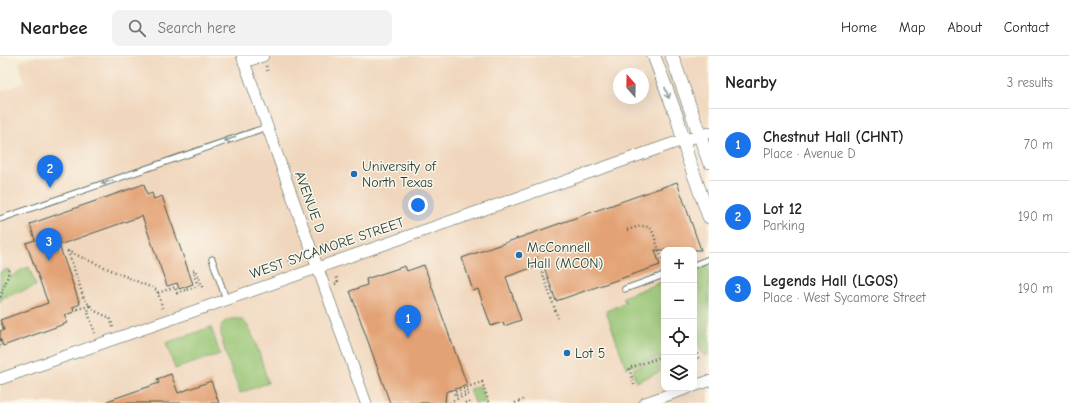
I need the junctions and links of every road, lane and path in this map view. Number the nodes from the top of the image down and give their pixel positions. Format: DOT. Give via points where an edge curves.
graph roads {
  1 [pos="654,56"];
  2 [pos="672,56"];
  3 [pos="243,59"];
  4 [pos="264,61"];
  5 [pos="268,72"];
  6 [pos="267,127"];
  7 [pos="704,134"];
  8 [pos="683,140"];
  9 [pos="709,162"];
  10 [pos="709,217"];
  11 [pos="0,219"];
  12 [pos="627,230"];
  13 [pos="321,245"];
  14 [pos="328,250"];
  15 [pos="294,256"];
  16 [pos="661,256"];
  17 [pos="538,257"];
  18 [pos="212,259"];
  19 [pos="709,259"];
  20 [pos="697,263"];
  21 [pos="10,267"];
  22 [pos="292,267"];
  23 [pos="318,268"];
  24 [pos="336,276"];
  25 [pos="661,276"];
  26 [pos="338,283"];
  27 [pos="203,289"];
  28 [pos="625,289"];
  29 [pos="158,293"];
  30 [pos="0,297"];
  31 [pos="226,299"];
  32 [pos="89,306"];
  33 [pos="164,309"];
  34 [pos="73,310"];
  35 [pos="558,318"];
  36 [pos="114,327"];
  37 [pos="95,333"];
  38 [pos="0,345"];
  39 [pos="0,348"];
  40 [pos="697,354"];
  41 [pos="661,357"];
  42 [pos="699,360"];
  43 [pos="0,378"];
  44 [pos="709,381"];
  45 [pos="634,385"];
  46 [pos="697,385"];
  47 [pos="679,391"];
  48 [pos="523,400"];
  49 [pos="366,403"];
  50 [pos="450,403"];
  51 [pos="465,403"];
  52 [pos="469,403"];
  53 [pos="489,403"];
  54 [pos="515,403"];
  55 [pos="645,403"];
  1 -- 8 [label="street, one-way"];
  2 -- 7 [label="street"];
  3 -- 4 [label="street"];
  3 -- 6 [label="street, AVENUE D"];
  4 -- 5 [label="path"];
  6 -- 11 [label="lane, one-way"];
  6 -- 23 [label="street, AVENUE D"];
  7 -- 8 [label="street, WEST SYCAMORE STREET"];
  7 -- 9 [label="street"];
  8 -- 10 [label="street"];
  8 -- 23 [label="street, WEST SYCAMORE STREET"];
  12 -- 16 [label="path" via="648,226 652,230"];
  13 -- 14 [label="path" via="326,243"];
  15 -- 22 [label="path" via="288,258"];
  17 -- 35 [label="path"];
  18 -- 31 [label="lane"];
  19 -- 20 [label="lane"];
  21 -- 30 [label="path"];
  23 -- 31 [label="street, WEST SYCAMORE STREET"];
  23 -- 49 [label="street, AVENUE D"];
  24 -- 26 [label="path"];
  25 -- 28 [label="lane"];
  27 -- 29 [label="path" via="196,270 193,271 198,286 177,293 175,287"];
  29 -- 32 [label="path" via="157,290 67,251 84,299"];
  29 -- 33 [label="path"];
  31 -- 43 [label="street, WEST SYCAMORE STREET"];
  32 -- 34 [label="path"];
  32 -- 36 [label="path" via="110,318"];
  32 -- 37 [label="path" via="88,313"];
  38 -- 39 [label="path"];
  40 -- 42 [label="path"];
  41 -- 45 [label="path" via="629,368"];
  44 -- 46 [label="street"];
  47 -- 55 [label="street"];
  48 -- 54 [label="path"];
  50 -- 53 [label="path" via="469,394 468,391 455,396 454,392 482,382"];
  51 -- 52 [label="path"];
}
